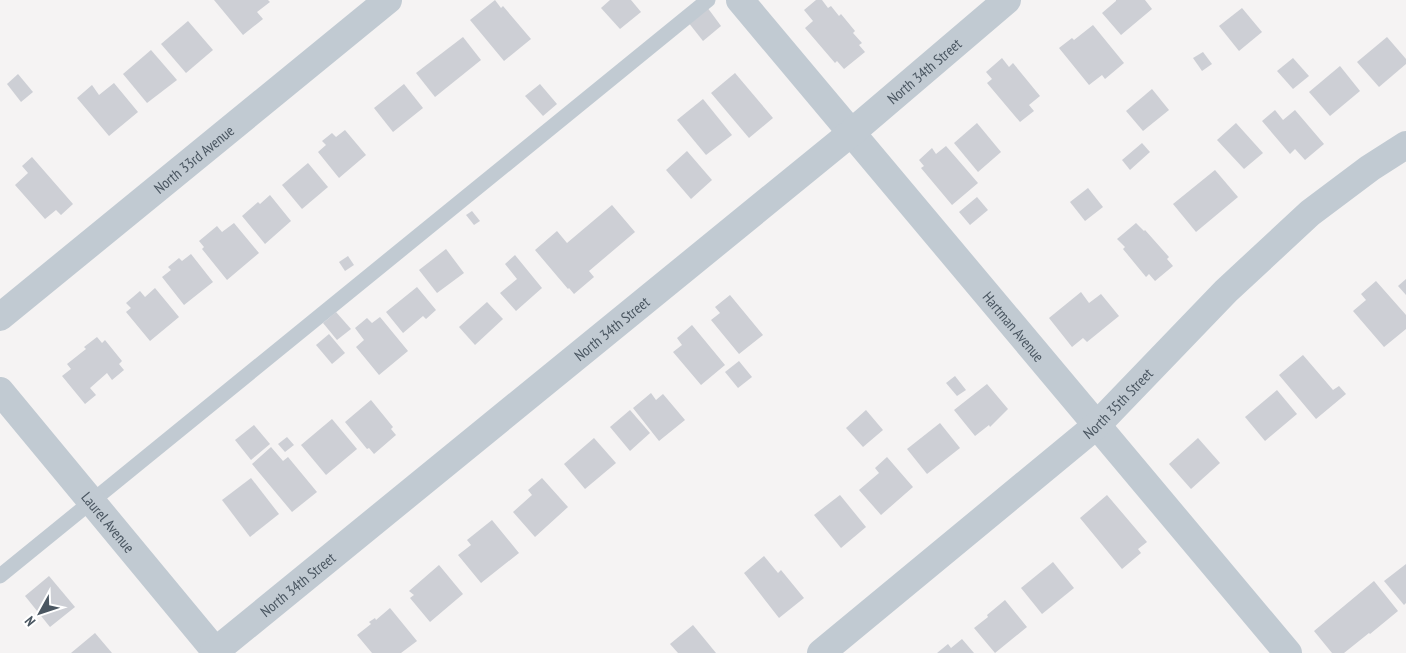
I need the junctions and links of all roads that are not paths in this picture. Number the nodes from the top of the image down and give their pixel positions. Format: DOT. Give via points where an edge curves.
graph roads {
  1 [pos="388,0"];
  2 [pos="708,0"];
  3 [pos="740,0"];
  4 [pos="1007,0"];
  5 [pos="850,132"];
  6 [pos="1406,145"];
  7 [pos="0,316"];
  8 [pos="0,391"];
  9 [pos="1097,425"];
  10 [pos="91,501"];
  11 [pos="0,576"];
  12 [pos="215,652"];
  13 [pos="821,653"];
  14 [pos="1288,653"];
  1 -- 7 [label="street, North 33rd Avenue"];
  2 -- 10 [label="lane"];
  3 -- 5 [label="street, Hartman Avenue"];
  4 -- 5 [label="street, North 34th Street"];
  5 -- 9 [label="street, Hartman Avenue"];
  5 -- 12 [label="street, North 34th Street"];
  6 -- 9 [label="street, North 35th Street" via="1310,214 1226,290"];
  8 -- 10 [label="street, Laurel Avenue"];
  9 -- 13 [label="street, North 35th Street"];
  9 -- 14 [label="street, Hartman Avenue"];
  10 -- 11 [label="lane"];
  10 -- 12 [label="street, Laurel Avenue"];
}
